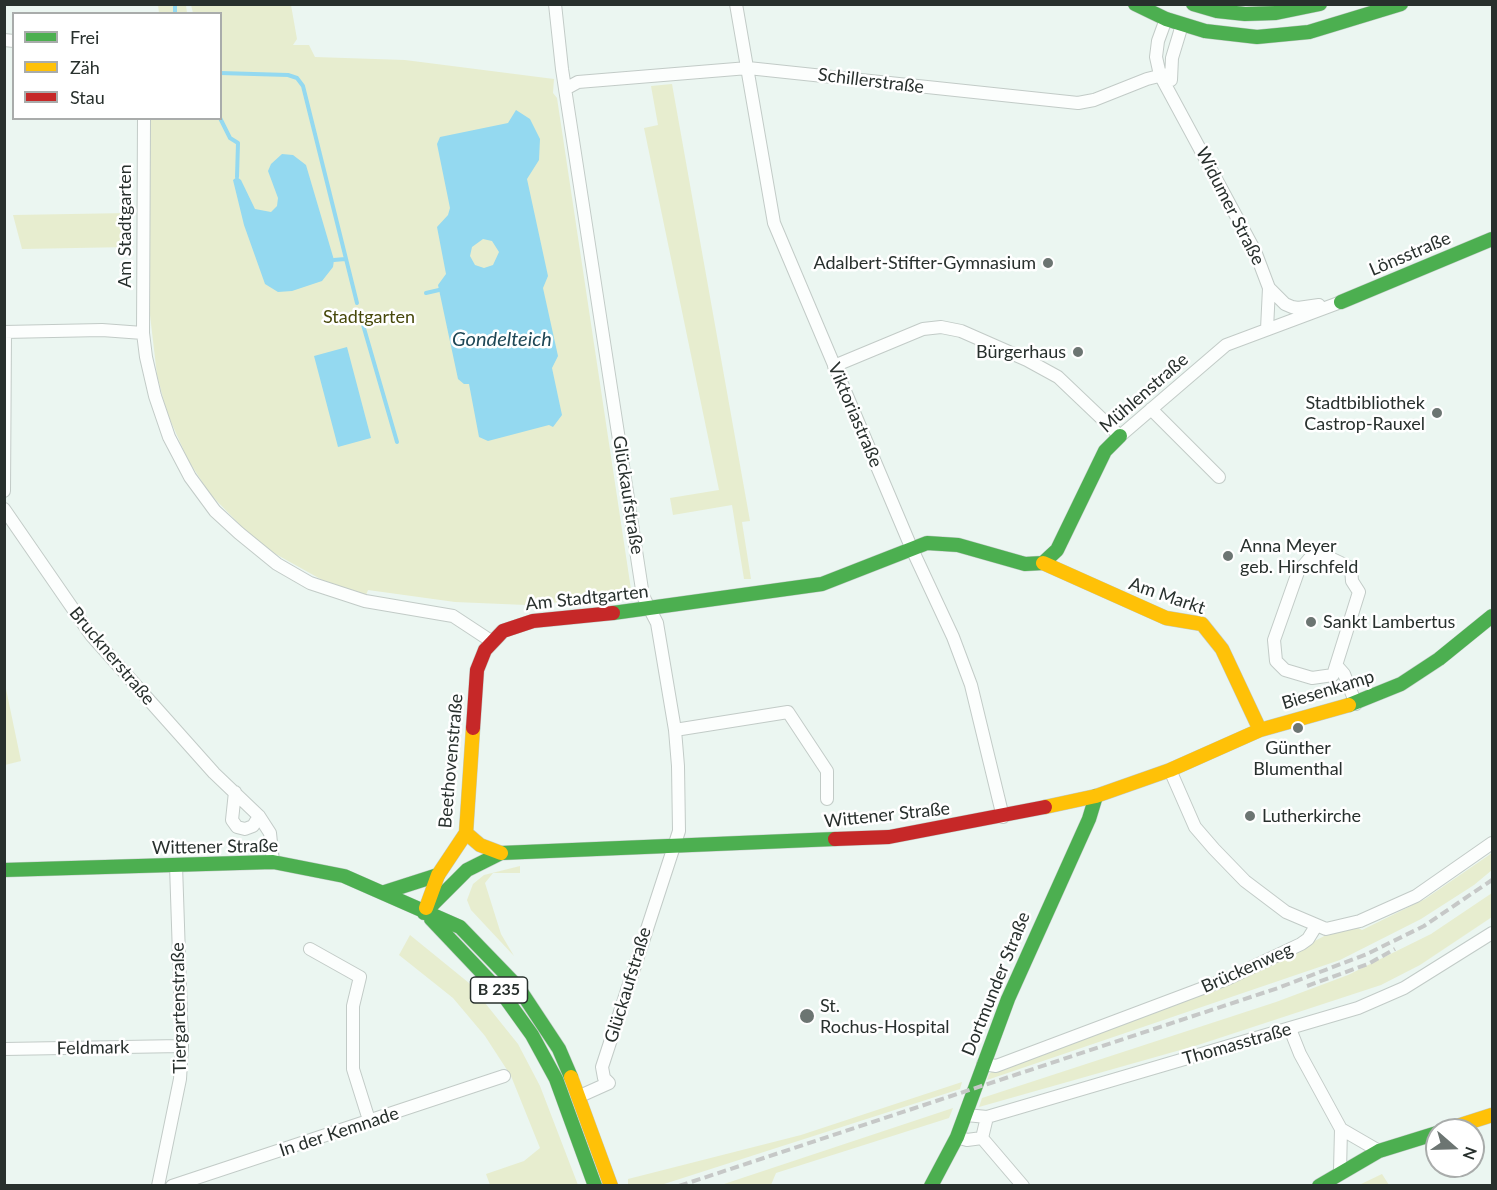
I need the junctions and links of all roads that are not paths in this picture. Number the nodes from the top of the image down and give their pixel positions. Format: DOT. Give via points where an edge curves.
graph roads {
  1 [pos="555,4"];
  2 [pos="736,4"];
  3 [pos="1135,4"];
  4 [pos="1171,4"];
  5 [pos="1191,4"];
  6 [pos="1320,4"];
  7 [pos="1401,4"];
  8 [pos="1166,19"];
  9 [pos="1182,25"];
  10 [pos="748,68"];
  11 [pos="1166,74"];
  12 [pos="567,88"];
  13 [pos="144,120"];
  14 [pos="1492,239"];
  15 [pos="1269,288"];
  16 [pos="1341,303"];
  17 [pos="1261,331"];
  18 [pos="5,332"];
  19 [pos="143,333"];
  20 [pos="834,366"];
  21 [pos="1150,409"];
  22 [pos="1120,436"];
  23 [pos="1219,477"];
  24 [pos="4,491"];
  25 [pos="4,509"];
  26 [pos="911,547"];
  27 [pos="1043,563"];
  28 [pos="650,609"];
  29 [pos="1492,616"];
  30 [pos="491,641"];
  31 [pos="1337,666"];
  32 [pos="1356,704"];
  33 [pos="675,730"];
  34 [pos="1260,730"];
  35 [pos="1170,770"];
  36 [pos="235,792"];
  37 [pos="1096,796"];
  38 [pos="827,799"];
  39 [pos="259,816"];
  40 [pos="1004,817"];
  41 [pos="466,833"];
  42 [pos="1492,843"];
  43 [pos="674,846"];
  44 [pos="501,853"];
  45 [pos="273,862"];
  46 [pos="176,865"];
  47 [pos="4,870"];
  48 [pos="438,875"];
  49 [pos="385,892"];
  50 [pos="424,913"];
  51 [pos="1316,926"];
  52 [pos="1492,933"];
  53 [pos="310,949"];
  54 [pos="1290,1029"];
  55 [pos="182,1046"];
  56 [pos="4,1049"];
  57 [pos="983,1064"];
  58 [pos="504,1076"];
  59 [pos="580,1096"];
  60 [pos="966,1114"];
  61 [pos="987,1118"];
  62 [pos="369,1120"];
  63 [pos="1341,1130"];
  64 [pos="957,1137"];
  65 [pos="1425,1137"];
  66 [pos="985,1142"];
  67 [pos="1379,1151"];
  68 [pos="1340,1171"];
  69 [pos="158,1185"];
  70 [pos="172,1185"];
  71 [pos="595,1185"];
  72 [pos="612,1185"];
  73 [pos="931,1185"];
  74 [pos="1023,1185"];
  75 [pos="1319,1185"];
  1 -- 12 [label="street, Glückaufstraße"];
  2 -- 10 [label="street, Viktoriastraße"];
  3 -- 8 [label="street"];
  4 -- 8 [label="street"];
  5 -- 6 [label="street" via="1245,14 1276,13"];
  5 -- 9 [label="street"];
  7 -- 9 [label="street" via="1289,35 1232,36"];
  8 -- 9 [label="street"];
  8 -- 11 [label="street, Widumer Straße" via="1156,57"];
  9 -- 11 [label="street"];
  10 -- 11 [label="street, Schillerstraße" via="1078,103"];
  10 -- 12 [label="street, Schillerstraße" via="578,82"];
  10 -- 20 [label="street, Viktoriastraße" via="774,223"];
  11 -- 15 [label="street, Widumer Straße" via="1163,84 1170,90 1246,231"];
  12 -- 28 [label="street, Glückaufstraße" via="644,596"];
  13 -- 19 [label="street, Am Stadtgarten"];
  14 -- 16 [label="street, Lönsstraße"];
  15 -- 16 [label="street, Lönsstraße" via="1286,304 1298,308"];
  15 -- 17 [label="street, Widumer Straße"];
  16 -- 17 [label="street, Lönsstraße"];
  17 -- 21 [label="street, Mühlenstraße" via="1226,345"];
  18 -- 19 [label="street"];
  18 -- 24 [label="street"];
  19 -- 30 [label="street, Am Stadtgarten" via="155,396 169,437 190,477 215,511 239,534 277,564 310,583 364,601 453,616"];
  20 -- 22 [label="street" via="923,329 961,330 1058,377"];
  20 -- 26 [label="street, Viktoriastraße"];
  21 -- 22 [label="street, Mühlenstraße"];
  21 -- 23 [label="street"];
  22 -- 27 [label="street, Mühlenstraße" via="1105,451 1057,550"];
  25 -- 36 [label="street, Brucknerstraße" via="80,622"];
  26 -- 27 [label="street, Am Stadtgarten" via="942,543 1025,564"];
  26 -- 28 [label="street, Am Stadtgarten" via="822,584"];
  26 -- 40 [label="street, Viktoriastraße" via="971,685"];
  27 -- 34 [label="street, Am Markt" via="1166,618 1202,624 1222,649"];
  28 -- 30 [label="street, Am Stadtgarten" via="522,623"];
  28 -- 33 [label="street, Glückaufstraße" via="657,623"];
  29 -- 32 [label="street, Biesenkamp" via="1401,684"];
  30 -- 41 [label="street, Beethovenstraße" via="477,670"];
  31 -- 31 [label="street" via="1359,592 1352,581 1351,568 1324,555 1310,558 1298,572 1274,640 1276,662 1285,670 1312,678 1333,675"];
  31 -- 32 [label="street"];
  32 -- 34 [label="street, Biesenkamp"];
  33 -- 38 [label="street" via="788,712 827,771"];
  33 -- 43 [label="street, Glückaufstraße" via="680,831"];
  34 -- 35 [label="street, Wittener Straße"];
  35 -- 37 [label="street, Wittener Straße"];
  35 -- 51 [label="street" via="1195,827 1214,849 1256,890 1286,912"];
  36 -- 39 [label="street, Brucknerstraße"];
  36 -- 39 [label="street" via="232,820 237,827 245,830"];
  37 -- 40 [label="street, Wittener Straße"];
  37 -- 57 [label="street, Dortmunder Straße"];
  39 -- 45 [label="street, Brucknerstraße" via="270,833"];
  40 -- 43 [label="street, Wittener Straße" via="889,837"];
  41 -- 44 [label="street, Wittener Straße" via="480,845"];
  41 -- 48 [label="street, Beethovenstraße"];
  42 -- 51 [label="street" via="1438,882 1388,909 1337,928"];
  43 -- 44 [label="street, Wittener Straße"];
  43 -- 59 [label="street, Glückaufstraße" via="602,1066 609,1083"];
  44 -- 50 [label="street, Wittener Straße" via="467,870"];
  45 -- 46 [label="street, Wittener Straße / B 235"];
  45 -- 49 [label="street, Wittener Straße / B 235" via="344,876"];
  46 -- 47 [label="street, Wittener Straße / B 235"];
  46 -- 55 [label="street, Tiergartenstraße"];
  48 -- 49 [label="street"];
  48 -- 50 [label="street, Beethovenstraße"];
  49 -- 50 [label="street, Wittener Straße / B 235"];
  50 -- 59 [label="street, B 235" via="460,927 518,987 559,1049"];
  50 -- 71 [label="street, B 235" via="498,989 532,1035 556,1079"];
  51 -- 57 [label="street, Brückenweg" via="1301,944 1227,979 1006,1062"];
  52 -- 54 [label="street, Thomasstraße" via="1404,988 1358,1008"];
  53 -- 62 [label="street" via="360,977 353,1006 353,1069"];
  54 -- 61 [label="street, Thomasstraße"];
  54 -- 63 [label="street"];
  55 -- 56 [label="street, Feldmark"];
  55 -- 69 [label="street, Tiergartenstraße" via="180,1079"];
  57 -- 60 [label="street, Dortmunder Straße"];
  58 -- 62 [label="street, In der Kemnade"];
  59 -- 72 [label="street, B 235"];
  60 -- 61 [label="street, Thomasstraße"];
  60 -- 64 [label="street, Dortmunder Straße"];
  61 -- 66 [label="street"];
  62 -- 70 [label="street, In der Kemnade"];
  63 -- 67 [label="street"];
  63 -- 68 [label="street"];
  64 -- 66 [label="street"];
  64 -- 73 [label="street, Dortmunder Straße"];
  65 -- 67 [label="street"];
  66 -- 74 [label="street"];
  67 -- 68 [label="street"];
  68 -- 75 [label="street"];
}
